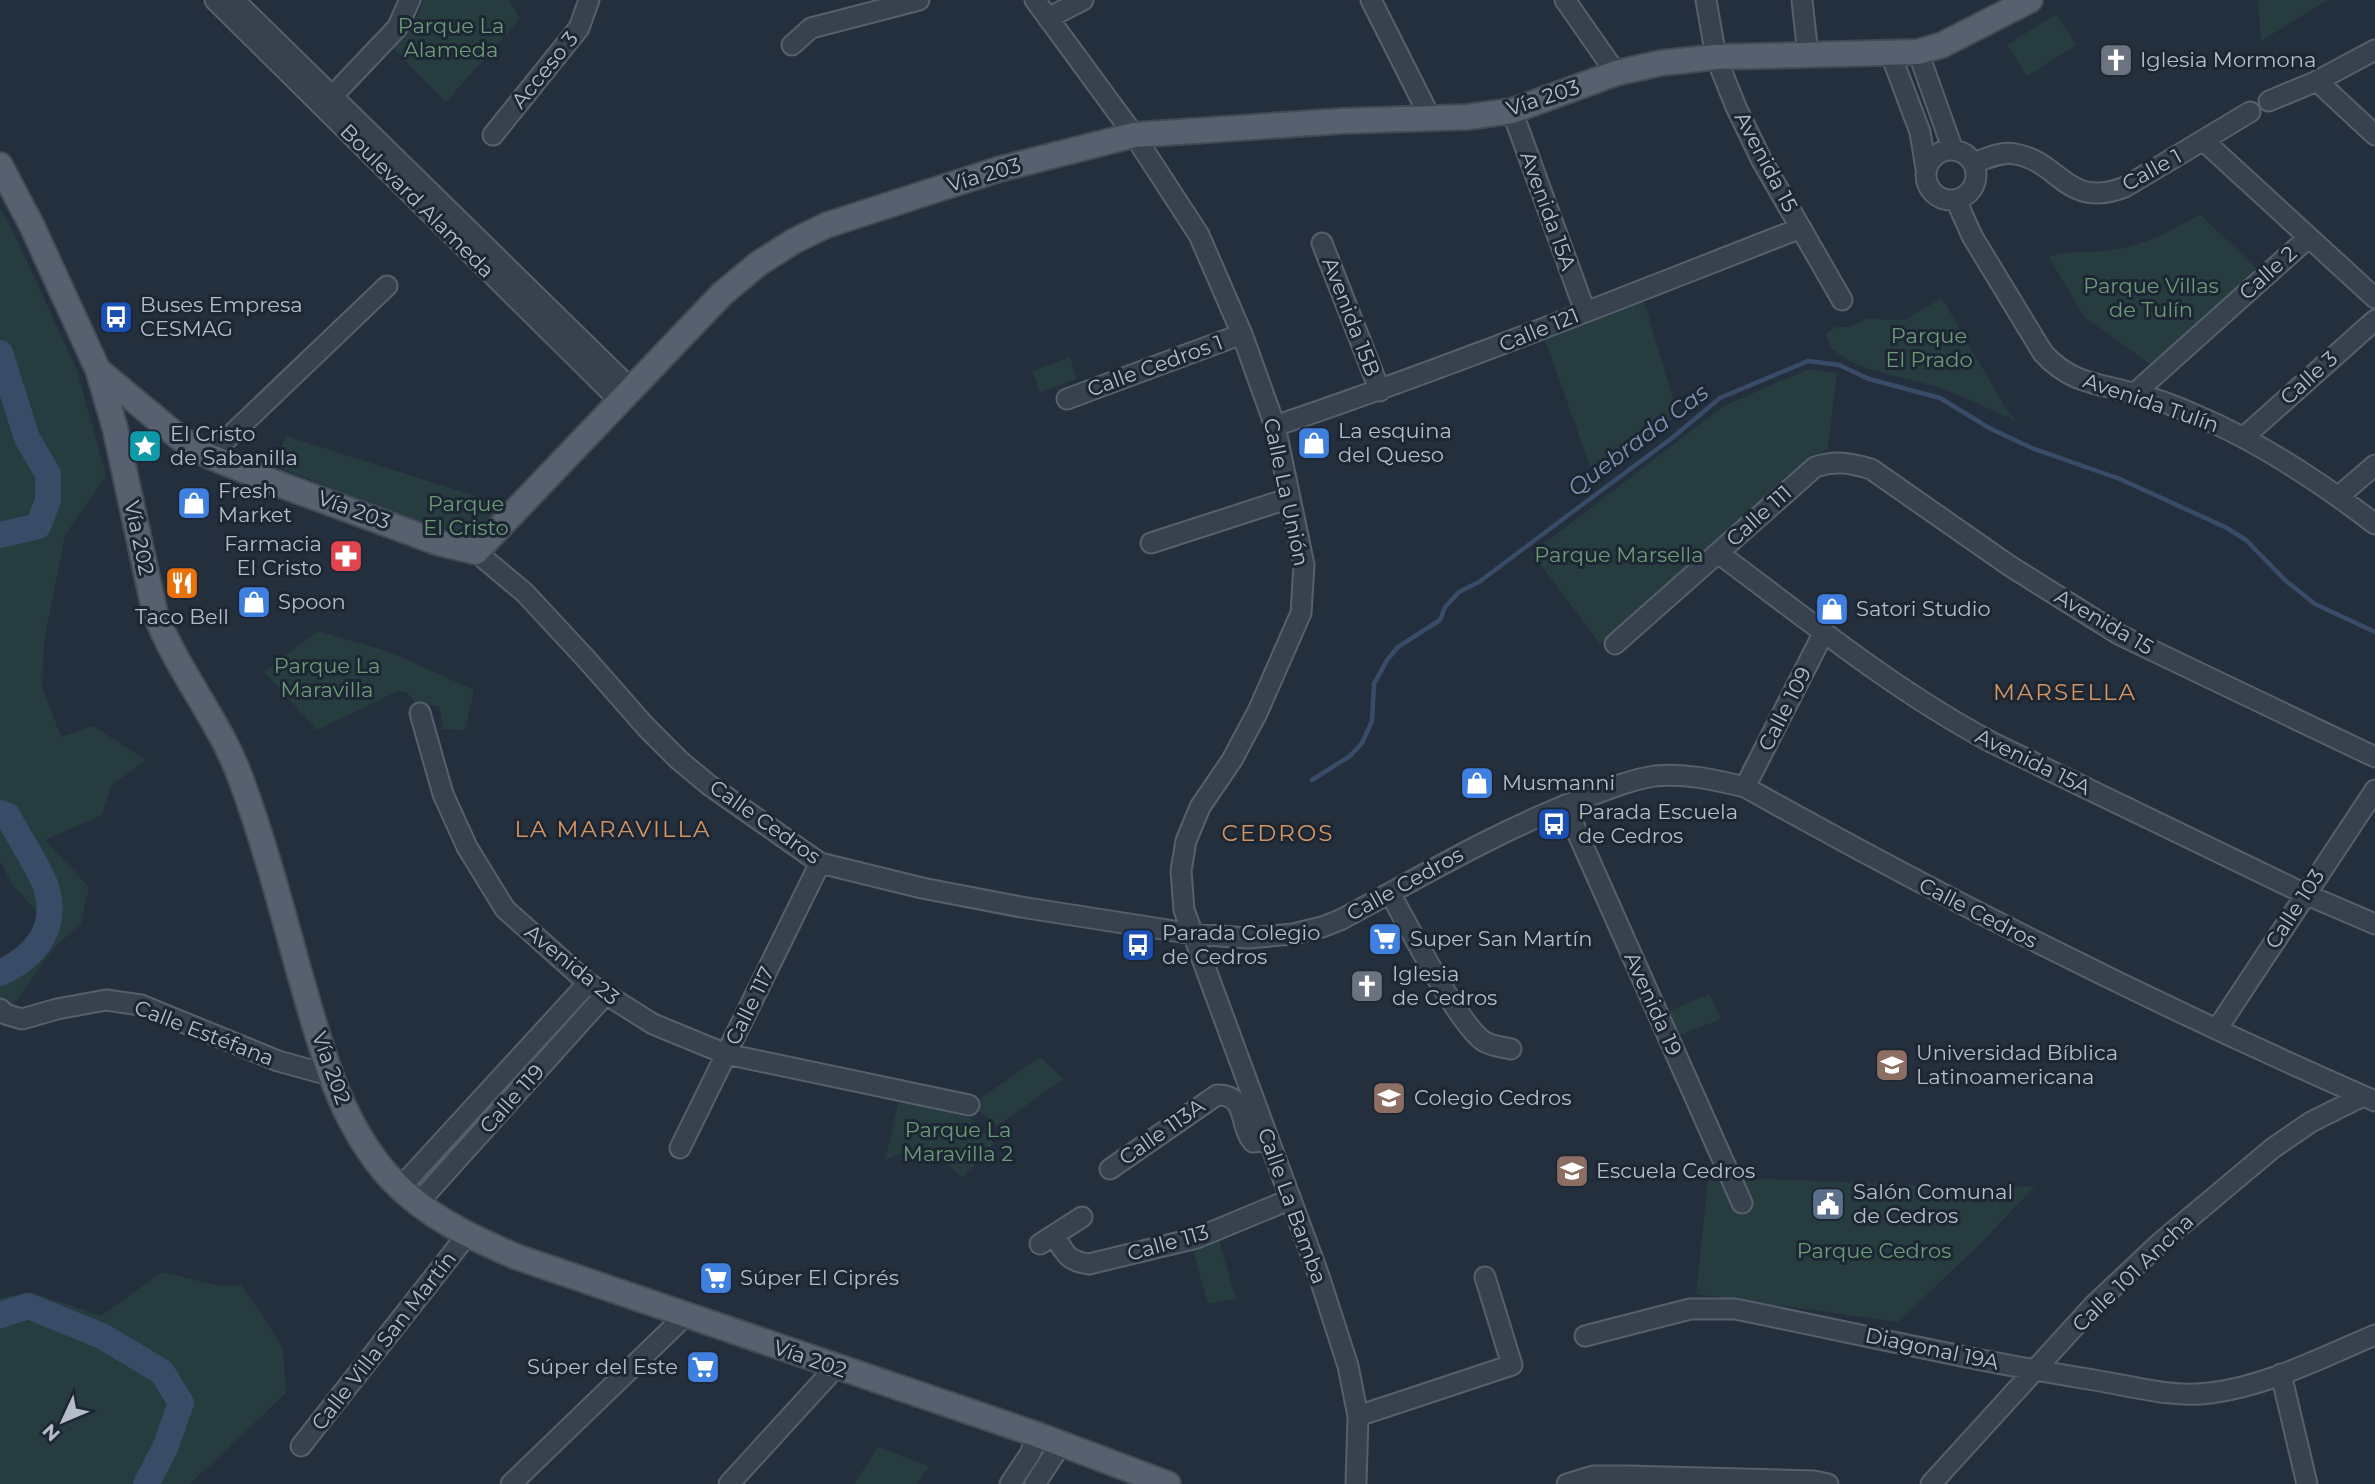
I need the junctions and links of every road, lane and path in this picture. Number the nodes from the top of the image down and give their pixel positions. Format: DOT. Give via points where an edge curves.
graph roads {
  1 [pos="215,0"];
  2 [pos="234,0"];
  3 [pos="410,0"];
  4 [pos="589,0"];
  5 [pos="919,0"];
  6 [pos="1035,0"];
  7 [pos="1083,0"];
  8 [pos="1371,0"];
  9 [pos="1565,0"];
  10 [pos="1706,0"];
  11 [pos="1802,0"];
  12 [pos="2030,0"];
  13 [pos="1048,18"];
  14 [pos="792,45"];
  15 [pos="2375,50"];
  16 [pos="1918,52"];
  17 [pos="1808,55"];
  18 [pos="1891,55"];
  19 [pos="1716,57"];
  20 [pos="1616,73"];
  21 [pos="2317,81"];
  22 [pos="2269,101"];
  23 [pos="327,102"];
  24 [pos="1512,111"];
  25 [pos="2250,112"];
  26 [pos="1430,117"];
  27 [pos="493,135"];
  28 [pos="1134,135"];
  29 [pos="2375,135"];
  30 [pos="2204,141"];
  31 [pos="1953,150"];
  32 [pos="1973,163"];
  33 [pos="0,165"];
  34 [pos="1926,169"];
  35 [pos="1956,200"];
  36 [pos="1801,228"];
  37 [pos="2308,237"];
  38 [pos="1322,243"];
  39 [pos="387,286"];
  40 [pos="2375,298"];
  41 [pos="1842,300"];
  42 [pos="1585,311"];
  43 [pos="2375,320"];
  44 [pos="1242,334"];
  45 [pos="98,370"];
  46 [pos="1380,391"];
  47 [pos="2135,393"];
  48 [pos="626,395"];
  49 [pos="1068,399"];
  50 [pos="153,417"];
  51 [pos="1275,426"];
  52 [pos="2244,437"];
  53 [pos="118,442"];
  54 [pos="209,456"];
  55 [pos="1848,463"];
  56 [pos="2375,465"];
  57 [pos="2339,496"];
  58 [pos="1290,498"];
  59 [pos="2375,524"];
  60 [pos="1151,543"];
  61 [pos="476,552"];
  62 [pos="1718,552"];
  63 [pos="1824,632"];
  64 [pos="1615,644"];
  65 [pos="420,713"];
  66 [pos="2375,757"];
  67 [pos="1745,787"];
  68 [pos="2375,790"];
  69 [pos="1564,805"];
  70 [pos="820,863"];
  71 [pos="1390,893"];
  72 [pos="2305,894"];
  73 [pos="2375,924"];
  74 [pos="1193,934"];
  75 [pos="588,983"];
  76 [pos="605,995"];
  77 [pos="0,1009"];
  78 [pos="2217,1029"];
  79 [pos="1511,1049"];
  80 [pos="726,1054"];
  81 [pos="329,1075"];
  82 [pos="2369,1099"];
  83 [pos="969,1105"];
  84 [pos="1268,1140"];
  85 [pos="680,1148"];
  86 [pos="1110,1169"];
  87 [pos="409,1195"];
  88 [pos="1291,1199"];
  89 [pos="1742,1203"];
  90 [pos="1082,1217"];
  91 [pos="467,1235"];
  92 [pos="1485,1277"];
  93 [pos="685,1316"];
  94 [pos="2375,1335"];
  95 [pos="1585,1336"];
  96 [pos="835,1367"];
  97 [pos="2036,1371"];
  98 [pos="2281,1374"];
  99 [pos="1358,1416"];
  100 [pos="1038,1435"];
  101 [pos="1061,1444"];
  102 [pos="301,1446"];
  103 [pos="511,1484"];
  104 [pos="729,1484"];
  105 [pos="1010,1484"];
  106 [pos="1035,1484"];
  107 [pos="1168,1484"];
  108 [pos="1356,1484"];
  109 [pos="1566,1484"];
  110 [pos="1828,1484"];
  111 [pos="1931,1484"];
  112 [pos="2307,1484"];
  1 -- 23 [label="street, Boulevard Alameda"];
  2 -- 23 [label="street, Boulevard Alameda"];
  3 -- 23 [label="street" via="397,28"];
  4 -- 27 [label="street, Acceso 3" via="579,28"];
  5 -- 14 [label="street" via="811,28"];
  6 -- 13 [label="street, Calle La Unión"];
  7 -- 13 [label="street"];
  8 -- 26 [label="street"];
  9 -- 20 [label="street"];
  10 -- 19 [label="street, Avenida 15"];
  11 -- 17 [label="street"];
  12 -- 16 [label="main road, Vía 203" via="1942,46"];
  13 -- 28 [label="street, Calle La Unión"];
  15 -- 21 [label="street"];
  16 -- 18 [label="main road, Vía 203"];
  16 -- 31 [label="street"];
  17 -- 18 [label="main road, Vía 203"];
  17 -- 19 [label="main road, Vía 203"];
  18 -- 34 [label="street" via="1920,132"];
  19 -- 20 [label="main road, Vía 203"];
  19 -- 36 [label="street, Avenida 15" via="1761,159"];
  20 -- 24 [label="main road, Vía 203"];
  21 -- 22 [label="street"];
  21 -- 29 [label="street"];
  23 -- 48 [label="street, Boulevard Alameda"];
  24 -- 26 [label="main road, Vía 203"];
  24 -- 42 [label="street, Avenida 15A"];
  25 -- 30 [label="street, Calle 1"];
  26 -- 28 [label="main road, Vía 203"];
  28 -- 44 [label="street, Calle La Unión" via="1199,234"];
  28 -- 48 [label="main road, Vía 203" via="896,201 794,241 722,294"];
  30 -- 32 [label="street, Calle 1" via="2111,192 2075,189 2027,157 2013,153"];
  30 -- 37 [label="street"];
  31 -- 32 [label="street"];
  31 -- 34 [label="street" via="1933,157"];
  32 -- 35 [label="street" via="1974,186"];
  33 -- 45 [label="main road, Vía 202"];
  34 -- 35 [label="street" via="1933,192"];
  35 -- 47 [label="street, Avenida Tulín" via="1972,236 2054,366 2089,384"];
  36 -- 41 [label="street, Avenida 15"];
  36 -- 42 [label="street, Calle 121"];
  37 -- 40 [label="street"];
  37 -- 47 [label="street, Calle 2"];
  38 -- 46 [label="street, Avenida 15B"];
  39 -- 54 [label="street"];
  42 -- 46 [label="street, Calle 121"];
  43 -- 52 [label="street, Calle 3"];
  44 -- 49 [label="street, Calle Cedros 1"];
  44 -- 51 [label="street, Calle La Unión"];
  45 -- 50 [label="main road, Vía 203"];
  45 -- 53 [label="main road, Vía 202"];
  46 -- 51 [label="street, Calle 121"];
  47 -- 52 [label="street, Avenida Tulín"];
  48 -- 61 [label="main road, Vía 203"];
  50 -- 53 [label="main road" via="140,421"];
  50 -- 54 [label="main road, Vía 203"];
  51 -- 58 [label="street, Calle La Unión"];
  52 -- 57 [label="street, Avenida Tulín"];
  53 -- 81 [label="main road, Vía 202" via="155,613 239,774 258,825"];
  54 -- 61 [label="main road, Vía 203" via="439,543"];
  55 -- 62 [label="street, Calle 111" via="1831,461 1815,467"];
  55 -- 66 [label="street, Avenida 15" via="1871,469 2010,566 2120,635"];
  56 -- 57 [label="street"];
  57 -- 59 [label="street, Avenida Tulín"];
  58 -- 60 [label="street"];
  58 -- 74 [label="street, Calle La Unión" via="1304,565 1301,613 1258,711 1200,807 1186,841 1181,887"];
  61 -- 70 [label="street, Calle Cedros" via="524,593 679,760"];
  62 -- 63 [label="street, Avenida 15A"];
  62 -- 64 [label="street, Calle 111"];
  63 -- 67 [label="street, Calle 109"];
  63 -- 72 [label="street, Avenida 15A" via="1949,719"];
  65 -- 75 [label="street, Avenida 23" via="443,794 467,848 505,909"];
  67 -- 69 [label="street, Calle Cedros" via="1706,777 1655,776"];
  67 -- 78 [label="street, Calle Cedros" via="1988,919"];
  68 -- 72 [label="street, Calle 103"];
  69 -- 71 [label="street, Calle Cedros" via="1483,841"];
  69 -- 89 [label="street, Avenida 19"];
  70 -- 74 [label="street, Calle Cedros" via="1008,905"];
  70 -- 80 [label="street, Calle 117"];
  71 -- 74 [label="street, Calle Cedros" via="1340,920 1293,934"];
  71 -- 79 [label="street" via="1469,1028 1486,1043"];
  72 -- 73 [label="street, Avenida 15A"];
  72 -- 78 [label="street, Calle 103"];
  74 -- 84 [label="street, Calle La Bamba"];
  75 -- 76 [label="street, Avenida 23"];
  75 -- 87 [label="street, Calle 119"];
  76 -- 80 [label="street, Avenida 23" via="653,1024"];
  76 -- 87 [label="street, Calle 119"];
  77 -- 81 [label="street, Calle Estéfana" via="22,1019 106,1000 141,1005 278,1061"];
  78 -- 82 [label="street, Calle Cedros"];
  80 -- 83 [label="street, Avenida 23"];
  80 -- 85 [label="street, Calle 117"];
  81 -- 87 [label="main road, Vía 202" via="360,1140"];
  82 -- 97 [label="street, Calle 101 Ancha" via="2299,1130 2273,1148 2094,1305"];
  84 -- 86 [label="street, Calle 113A" via="1253,1142 1235,1102 1217,1095"];
  84 -- 88 [label="street, Calle La Bamba"];
  87 -- 91 [label="main road, Vía 202"];
  88 -- 90 [label="street, Calle 113" via="1197,1238 1089,1264 1077,1263 1047,1239"];
  88 -- 99 [label="street, Calle La Bamba" via="1348,1367"];
  91 -- 93 [label="main road, Vía 202"];
  91 -- 102 [label="street, Calle Villa San Martín"];
  92 -- 99 [label="street" via="1512,1365"];
  93 -- 96 [label="main road, Vía 202"];
  93 -- 103 [label="street"];
  94 -- 98 [label="street, Diagonal 19A"];
  95 -- 97 [label="street, Diagonal 19A" via="1690,1309 1735,1308"];
  96 -- 100 [label="main road, Vía 202"];
  96 -- 104 [label="street"];
  97 -- 98 [label="street, Diagonal 19A" via="2174,1393 2209,1394"];
  97 -- 111 [label="street, Calle 101 Ancha"];
  98 -- 112 [label="street"];
  99 -- 108 [label="street, Calle La Bamba"];
  100 -- 101 [label="main road, Vía 202"];
  100 -- 105 [label="street"];
  101 -- 106 [label="street"];
  101 -- 107 [label="main road, Vía 202"];
  109 -- 110 [label="street" via="1593,1476"];
}
